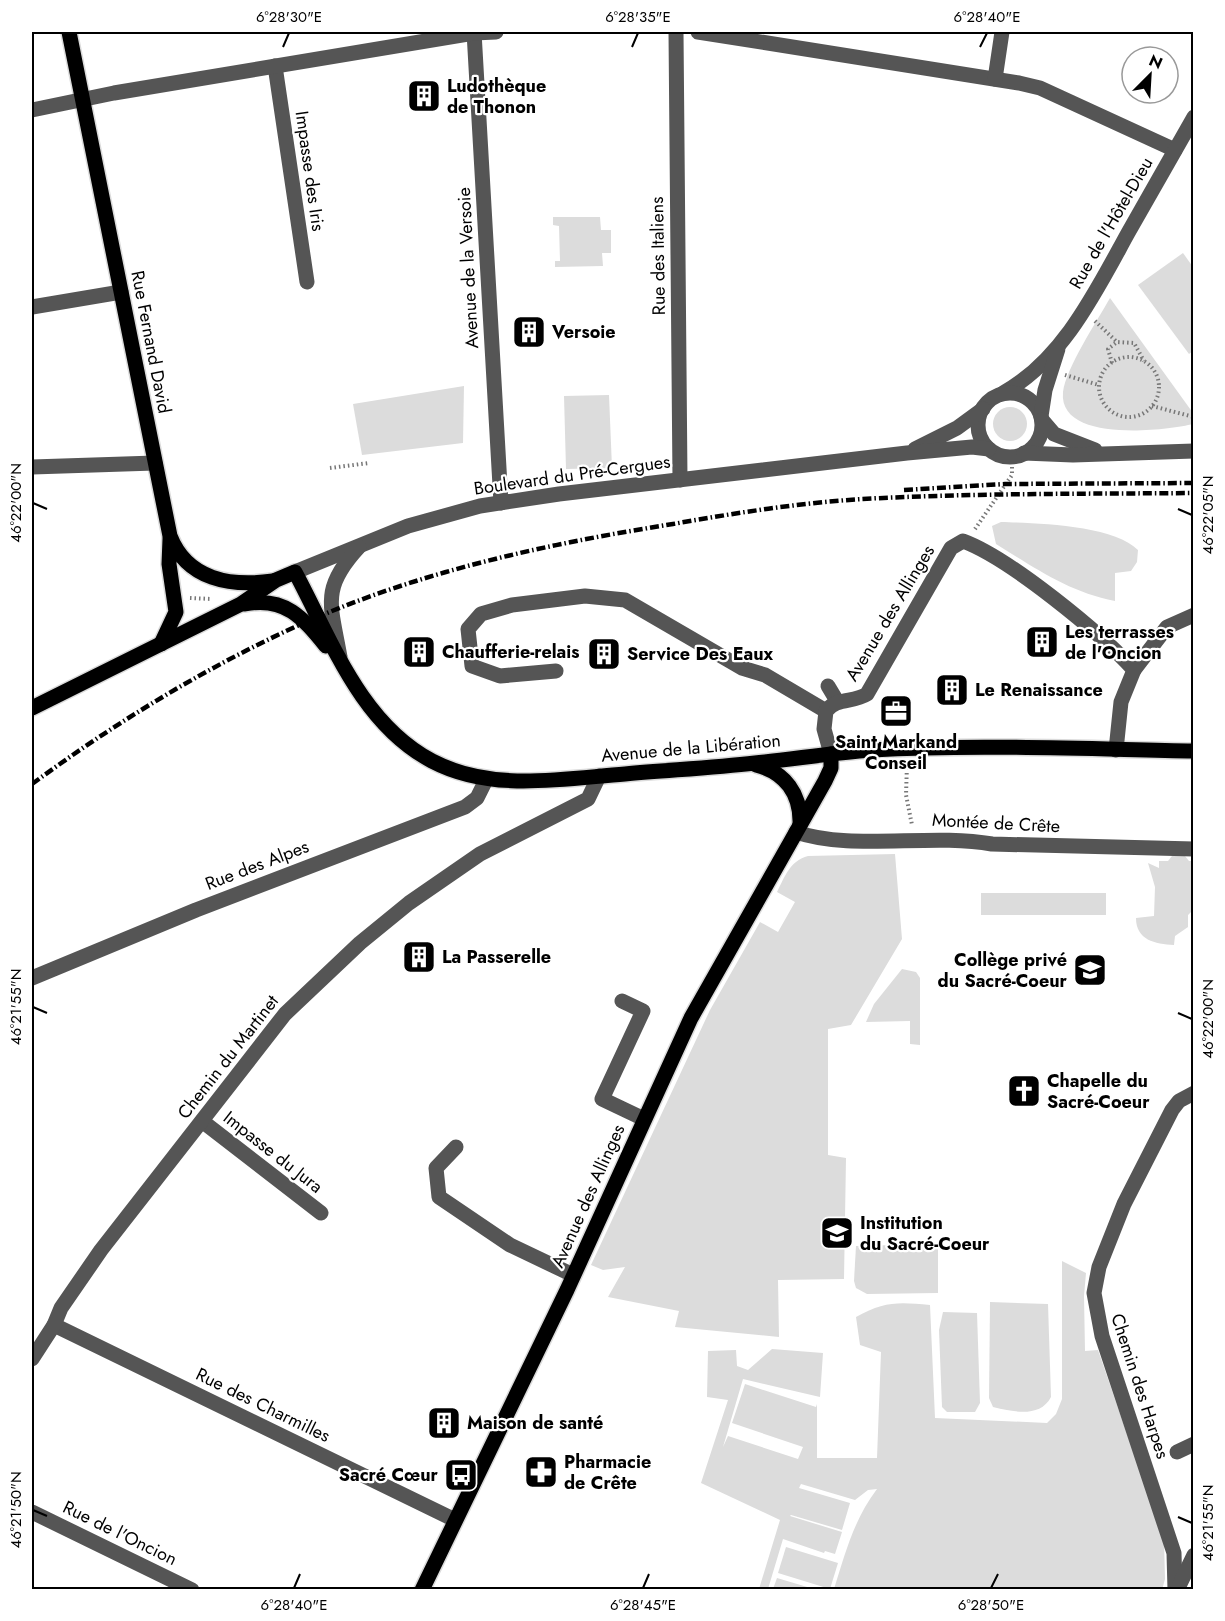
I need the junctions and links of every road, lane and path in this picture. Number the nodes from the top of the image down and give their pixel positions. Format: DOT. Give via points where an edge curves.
graph roads {
  1 [pos="69,32"];
  2 [pos="474,32"];
  3 [pos="496,32"];
  4 [pos="676,32"];
  5 [pos="698,32"];
  6 [pos="1002,32"];
  7 [pos="275,66"];
  8 [pos="995,78"];
  9 [pos="82,98"];
  10 [pos="32,110"];
  11 [pos="1194,117"];
  12 [pos="1175,150"];
  13 [pos="307,282"];
  14 [pos="121,292"];
  15 [pos="32,307"];
  16 [pos="1084,310"];
  17 [pos="1117,342"];
  18 [pos="1059,346"];
  19 [pos="1144,362"];
  20 [pos="1112,363"];
  21 [pos="1068,376"];
  22 [pos="1099,385"];
  23 [pos="1003,393"];
  24 [pos="1152,406"];
  25 [pos="982,408"];
  26 [pos="1194,417"];
  27 [pos="1042,418"];
  28 [pos="989,449"];
  29 [pos="1194,451"];
  30 [pos="1101,452"];
  31 [pos="907,453"];
  32 [pos="1018,455"];
  33 [pos="155,463"];
  34 [pos="369,463"];
  35 [pos="32,467"];
  36 [pos="330,468"];
  37 [pos="680,480"];
  38 [pos="501,503"];
  39 [pos="170,536"];
  40 [pos="363,543"];
  41 [pos="967,543"];
  42 [pos="295,572"];
  43 [pos="276,580"];
  44 [pos="182,598"];
  45 [pos="219,599"];
  46 [pos="241,604"];
  47 [pos="1194,615"];
  48 [pos="161,644"];
  49 [pos="342,664"];
  50 [pos="1134,670"];
  51 [pos="556,671"];
  52 [pos="828,686"];
  53 [pos="831,706"];
  54 [pos="32,708"];
  55 [pos="908,749"];
  56 [pos="1116,750"];
  57 [pos="1194,750"];
  58 [pos="831,754"];
  59 [pos="744,764"];
  60 [pos="598,776"];
  61 [pos="486,780"];
  62 [pos="798,828"];
  63 [pos="916,839"];
  64 [pos="1194,849"];
  65 [pos="32,978"];
  66 [pos="622,1001"];
  67 [pos="1194,1093"];
  68 [pos="644,1119"];
  69 [pos="202,1121"];
  70 [pos="456,1147"];
  71 [pos="321,1213"];
  72 [pos="573,1275"];
  73 [pos="54,1325"];
  74 [pos="32,1359"];
  75 [pos="1194,1444"];
  76 [pos="1177,1452"];
  77 [pos="32,1512"];
  78 [pos="455,1520"];
  79 [pos="1194,1556"];
  80 [pos="192,1590"];
  81 [pos="422,1590"];
  82 [pos="1176,1590"];
  1 -- 9 [label="main road, Rue Fernand David"];
  2 -- 3 [label="street"];
  2 -- 7 [label="street"];
  2 -- 38 [label="street, Avenue de la Versoie"];
  4 -- 37 [label="street, Rue des Italiens"];
  5 -- 8 [label="street"];
  6 -- 8 [label="street"];
  7 -- 9 [label="street"];
  7 -- 13 [label="street, Impasse des Iris"];
  8 -- 12 [label="street" via="1040,88"];
  9 -- 10 [label="street"];
  9 -- 14 [label="main road, Rue Fernand David"];
  11 -- 12 [label="street, Rue de l'Hôtel-Dieu"];
  12 -- 16 [label="street, Rue de l'Hôtel-Dieu"];
  14 -- 15 [label="street"];
  14 -- 33 [label="main road, Rue Fernand David"];
  16 -- 17 [label="path"];
  16 -- 18 [label="street, Rue de l'Hôtel-Dieu"];
  17 -- 19 [label="path" via="1134,343"];
  17 -- 20 [label="path" via="1108,349"];
  18 -- 23 [label="street, Rue de l'Hôtel-Dieu" via="1022,381"];
  18 -- 27 [label="street, Rue de l'Hôtel-Dieu" via="1045,390"];
  19 -- 20 [label="path" via="1131,358"];
  19 -- 24 [label="path" via="1157,379 1158,393"];
  20 -- 22 [label="path" via="1103,372"];
  21 -- 22 [label="path"];
  22 -- 24 [label="path" via="1105,405 1118,415 1134,417"];
  23 -- 25 [label="street, Rue de l'Hôtel-Dieu"];
  23 -- 27 [label="street" via="1026,397"];
  24 -- 26 [label="path"];
  25 -- 28 [label="street" via="979,432"];
  25 -- 31 [label="street, Boulevard du Pré-Cergues" via="957,428"];
  27 -- 30 [label="street" via="1054,434"];
  27 -- 32 [label="street, Rue de l'Hôtel-Dieu" via="1038,440"];
  28 -- 31 [label="street, Boulevard du Pré-Cergues"];
  28 -- 32 [label="street" via="997,454"];
  29 -- 30 [label="street"];
  30 -- 32 [label="street"];
  31 -- 37 [label="street, Boulevard du Pré-Cergues"];
  32 -- 41 [label="path" via="1012,475"];
  33 -- 35 [label="street"];
  33 -- 39 [label="main road, Rue Fernand David"];
  34 -- 36 [label="path"];
  37 -- 38 [label="street, Boulevard du Pré-Cergues"];
  38 -- 40 [label="street, Boulevard du Pré-Cergues" via="424,521"];
  39 -- 43 [label="main road, Rue Fernand David" via="186,562 212,579 235,583"];
  39 -- 48 [label="main road" via="176,612"];
  40 -- 42 [label="street, Boulevard du Pré-Cergues"];
  40 -- 49 [label="street" via="338,571 331,588"];
  41 -- 50 [label="street" via="1047,595"];
  41 -- 53 [label="street, Avenue des Allinges" via="958,542 951,548 867,694"];
  42 -- 43 [label="main road, Boulevard du Pré-Cergues"];
  42 -- 49 [label="main road, Avenue de la Libération"];
  43 -- 46 [label="main road, Boulevard du Pré-Cergues"];
  44 -- 45 [label="path"];
  46 -- 48 [label="main road, Boulevard du Pré-Cergues"];
  46 -- 49 [label="main road" via="267,601 296,612"];
  47 -- 50 [label="street" via="1167,627"];
  48 -- 54 [label="main road, Boulevard du Pré-Cergues"];
  49 -- 61 [label="main road, Avenue de la Libération" via="381,720 410,748 448,768"];
  50 -- 56 [label="street" via="1121,702"];
  51 -- 53 [label="street" via="500,676 472,666 468,629 481,614 512,605 585,596 625,600 742,668"];
  52 -- 53 [label="street"];
  53 -- 58 [label="street, Avenue des Allinges" via="824,729"];
  55 -- 56 [label="main road, Avenue de la Libération"];
  55 -- 58 [label="main road, Avenue de la Libération"];
  55 -- 63 [label="path" via="906,802"];
  56 -- 57 [label="main road, Avenue de la Libération"];
  58 -- 59 [label="main road, Avenue de la Libération"];
  58 -- 62 [label="main road, Avenue des Allinges" via="829,775"];
  59 -- 60 [label="main road, Avenue de la Libération"];
  59 -- 62 [label="main road" via="770,769 786,781 797,798"];
  60 -- 61 [label="main road, Avenue de la Libération"];
  60 -- 69 [label="street, Chemin du Martinet" via="588,799 480,854 360,943 285,1014"];
  61 -- 65 [label="street, Rue des Alpes" via="477,798 465,807 185,914"];
  62 -- 63 [label="street, Montée de Crête" via="812,838"];
  62 -- 68 [label="main road, Avenue des Allinges" via="706,990"];
  63 -- 64 [label="street, Montée de Crête"];
  66 -- 68 [label="street" via="644,1011 602,1098"];
  67 -- 82 [label="street, Chemin des Harpes" via="1179,1101 1128,1195 1099,1267 1094,1293 1102,1336 1174,1553"];
  68 -- 72 [label="main road, Avenue des Allinges"];
  69 -- 71 [label="street, Impasse du Jura"];
  69 -- 73 [label="street, Chemin du Martinet" via="101,1250 61,1308"];
  70 -- 72 [label="street" via="436,1168 439,1197 510,1245"];
  72 -- 78 [label="main road, Avenue des Allinges"];
  73 -- 74 [label="street, Chemin du Martinet"];
  73 -- 78 [label="street, Rue des Charmilles"];
  75 -- 76 [label="street"];
  77 -- 80 [label="street, Rue de l'Oncion"];
  78 -- 81 [label="main road, Avenue des Allinges"];
  79 -- 82 [label="street"];
}
